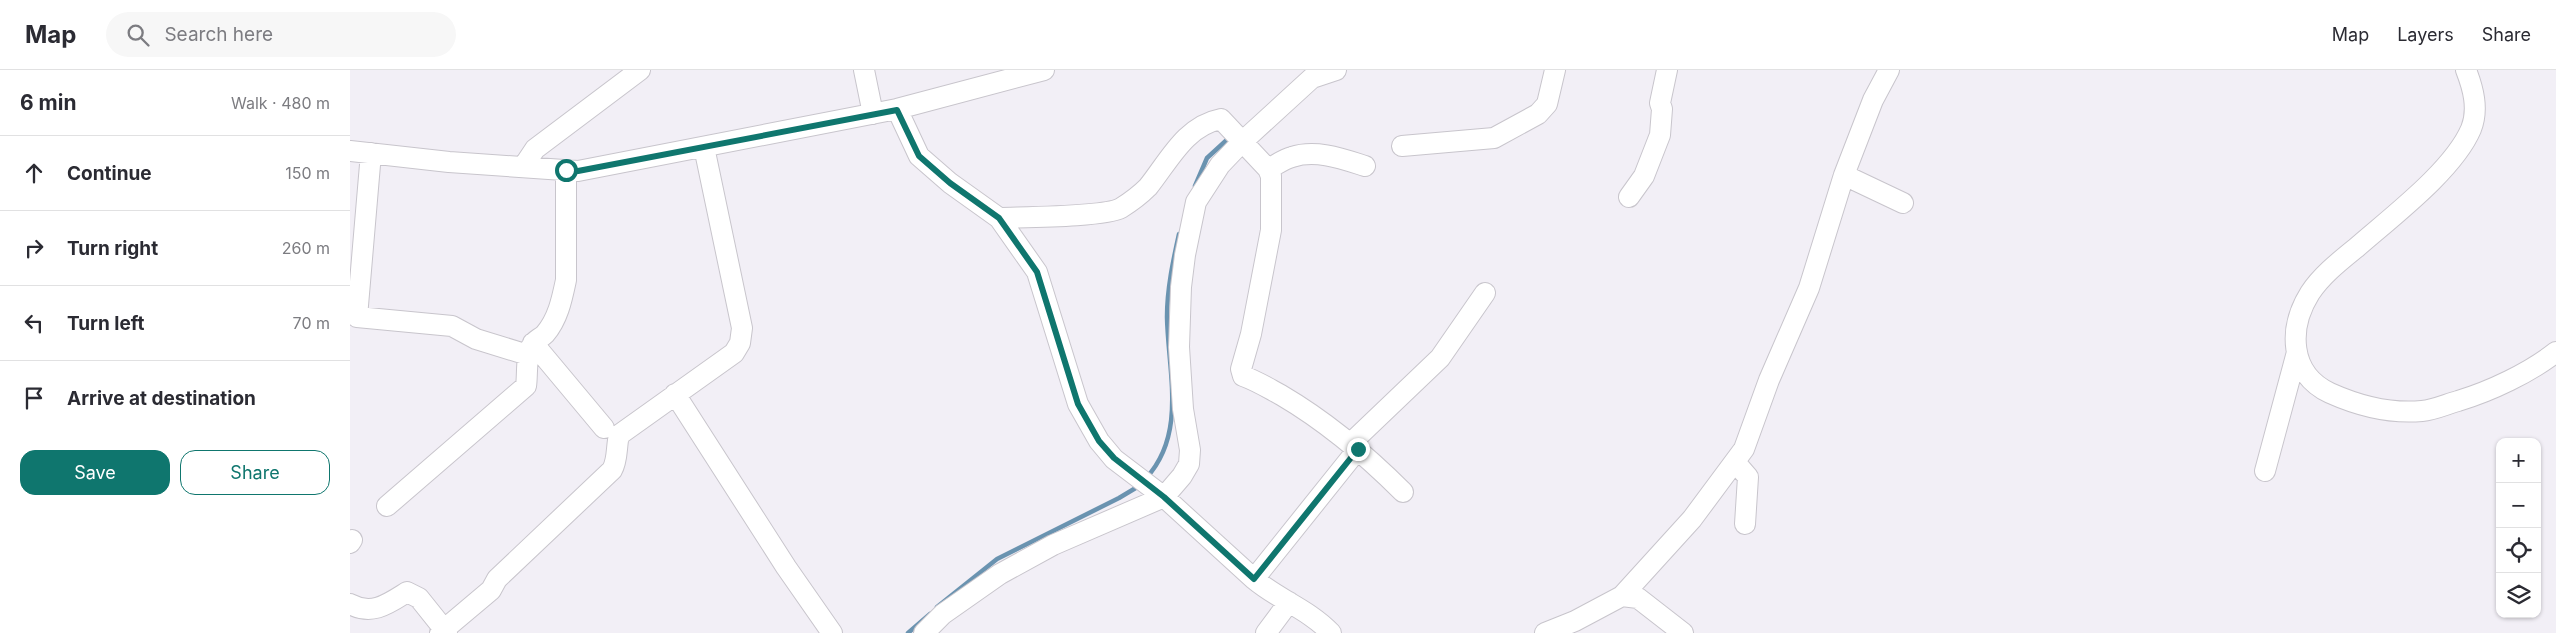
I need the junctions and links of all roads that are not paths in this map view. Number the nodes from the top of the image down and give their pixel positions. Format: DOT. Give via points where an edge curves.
graph roads {
  1 [pos="640,70"];
  2 [pos="864,70"];
  3 [pos="1044,70"];
  4 [pos="1336,70"];
  5 [pos="1555,70"];
  6 [pos="1667,70"];
  7 [pos="1889,70"];
  8 [pos="2466,70"];
  9 [pos="897,110"];
  10 [pos="873,114"];
  11 [pos="1237,135"];
  12 [pos="704,146"];
  13 [pos="1402,146"];
  14 [pos="350,151"];
  15 [pos="371,154"];
  16 [pos="1365,166"];
  17 [pos="523,167"];
  18 [pos="1268,169"];
  19 [pos="566,170"];
  20 [pos="1844,175"];
  21 [pos="1629,197"];
  22 [pos="1903,203"];
  23 [pos="999,218"];
  24 [pos="1485,293"];
  25 [pos="530,349"];
  26 [pos="2297,352"];
  27 [pos="2556,352"];
  28 [pos="675,394"];
  29 [pos="604,428"];
  30 [pos="1354,446"];
  31 [pos="1735,462"];
  32 [pos="2265,471"];
  33 [pos="1159,492"];
  34 [pos="1403,492"];
  35 [pos="386,506"];
  36 [pos="1745,524"];
  37 [pos="1254,579"];
  38 [pos="1622,596"];
  39 [pos="1289,602"];
  40 [pos="351,606"];
  41 [pos="824,630"];
  42 [pos="443,632"];
  43 [pos="924,633"];
  44 [pos="1266,633"];
  45 [pos="1331,633"];
  46 [pos="1545,633"];
  47 [pos="1683,633"];
  1 -- 17 [label="street" via="536,149"];
  2 -- 10 [label="street"];
  3 -- 9 [label="street"];
  4 -- 11 [label="street" via="1312,78"];
  5 -- 13 [label="street" via="1547,104 1538,114 1494,138"];
  6 -- 21 [label="street" via="1660,103 1660,135 1644,176"];
  7 -- 20 [label="street" via="1868,112"];
  8 -- 26 [label="street" via="2475,104 2471,128 2458,151 2429,183 2331,269 2310,294 2296,325"];
  9 -- 10 [label="street"];
  9 -- 23 [label="street" via="919,156"];
  10 -- 12 [label="street"];
  11 -- 18 [label="street"];
  11 -- 23 [label="street" via="1221,119 1206,122 1170,155 1147,188 1119,209"];
  11 -- 33 [label="street" via="1196,202 1191,221 1181,287 1180,347 1189,464"];
  12 -- 19 [label="street" via="578,171"];
  12 -- 28 [label="street" via="742,337 734,353"];
  14 -- 15 [label="street"];
  15 -- 17 [label="street"];
  15 -- 25 [label="street" via="357,318 452,326 476,339"];
  16 -- 18 [label="street" via="1337,157 1307,154 1292,157"];
  17 -- 19 [label="street"];
  18 -- 30 [label="street" via="1271,176 1271,230 1241,370 1243,376 1256,380 1311,413"];
  19 -- 25 [label="street" via="566,280 563,296 557,316"];
  20 -- 22 [label="street"];
  20 -- 31 [label="street" via="1809,288 1769,380 1744,449"];
  23 -- 33 [label="street" via="1037,272 1078,404 1099,441 1114,458"];
  24 -- 30 [label="street" via="1440,358"];
  25 -- 29 [label="street"];
  25 -- 35 [label="street" via="526,386"];
  26 -- 27 [label="street" via="2304,374 2327,391 2357,405 2423,411 2465,399 2506,381"];
  26 -- 32 [label="street"];
  28 -- 41 [label="street"];
  28 -- 42 [label="street" via="619,435 616,463 612,470 497,578 491,590"];
  30 -- 34 [label="street"];
  30 -- 37 [label="street"];
  31 -- 36 [label="street" via="1748,477"];
  31 -- 38 [label="street" via="1692,518"];
  33 -- 37 [label="street"];
  33 -- 43 [label="street" via="1000,574 943,614"];
  37 -- 39 [label="street"];
  38 -- 46 [label="street"];
  38 -- 47 [label="street" via="1638,598"];
  39 -- 44 [label="street"];
  39 -- 45 [label="street" via="1316,617"];
  40 -- 42 [label="street" via="379,609 407,592 419,598"];
}
